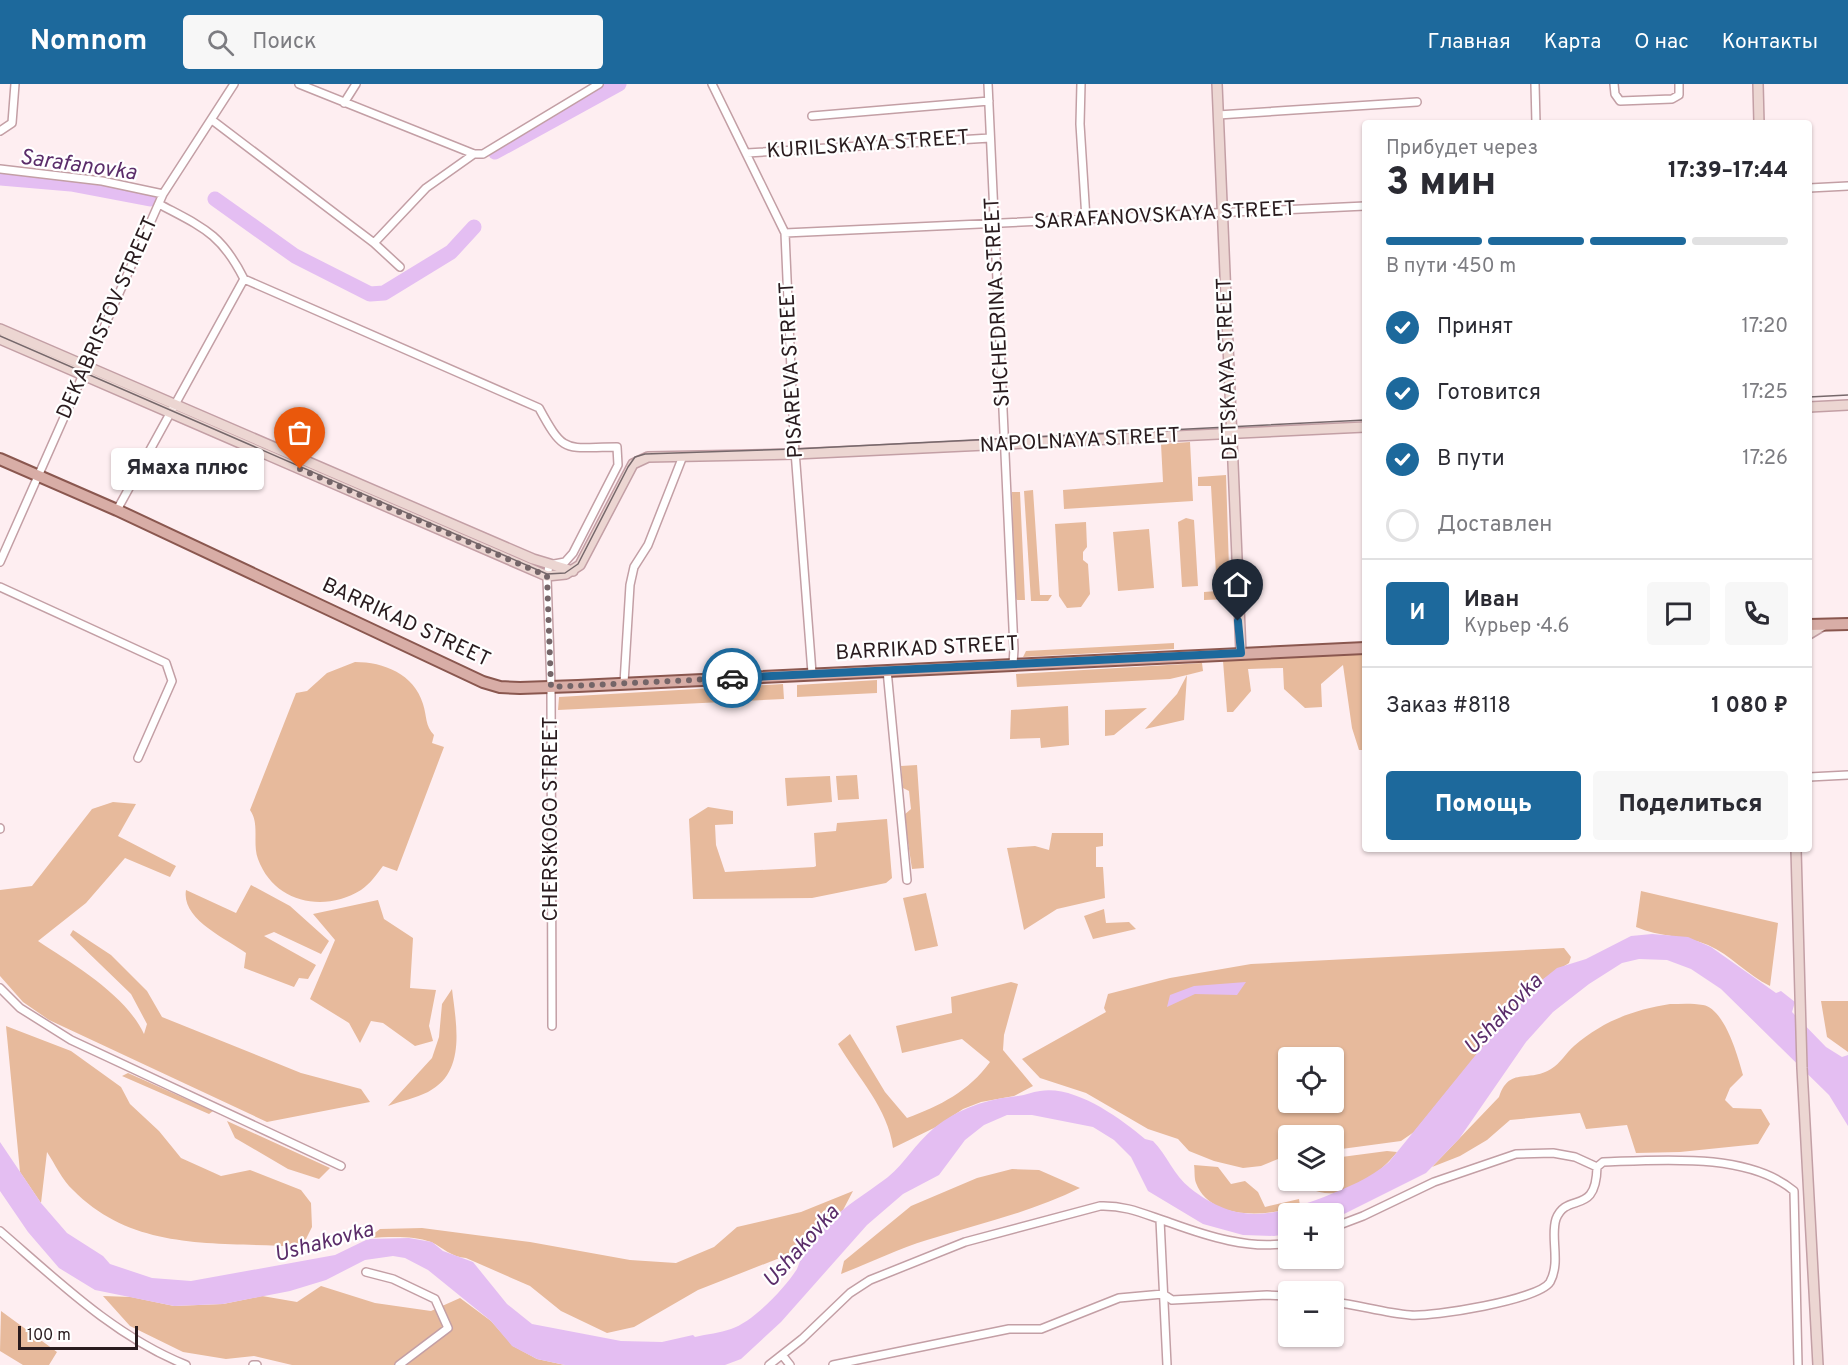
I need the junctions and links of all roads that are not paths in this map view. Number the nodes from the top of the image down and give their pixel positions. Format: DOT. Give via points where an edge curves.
graph roads {
  1 [pos="15,84"];
  2 [pos="234,84"];
  3 [pos="299,84"];
  4 [pos="356,84"];
  5 [pos="599,84"];
  6 [pos="712,84"];
  7 [pos="988,84"];
  8 [pos="1081,84"];
  9 [pos="1217,84"];
  10 [pos="1535,84"];
  11 [pos="1614,84"];
  12 [pos="1679,84"];
  13 [pos="1758,84"];
  14 [pos="988,102"];
  15 [pos="1417,102"];
  16 [pos="344,103"];
  17 [pos="812,116"];
  18 [pos="1218,116"];
  19 [pos="212,120"];
  20 [pos="1536,120"];
  21 [pos="1759,120"];
  22 [pos="0,131"];
  23 [pos="990,138"];
  24 [pos="747,153"];
  25 [pos="474,154"];
  26 [pos="0,169"];
  27 [pos="1848,186"];
  28 [pos="1812,188"];
  29 [pos="164,194"];
  30 [pos="159,204"];
  31 [pos="1362,206"];
  32 [pos="1222,211"];
  33 [pos="1086,219"];
  34 [pos="995,225"];
  35 [pos="785,234"];
  36 [pos="374,243"];
  37 [pos="400,267"];
  38 [pos="244,279"];
  39 [pos="0,329"];
  40 [pos="0,339"];
  41 [pos="85,370"];
  42 [pos="1848,405"];
  43 [pos="1812,407"];
  44 [pos="173,408"];
  45 [pos="1362,428"];
  46 [pos="1230,434"];
  47 [pos="1005,445"];
  48 [pos="795,454"];
  49 [pos="682,456"];
  50 [pos="0,459"];
  51 [pos="39,474"];
  52 [pos="117,510"];
  53 [pos="0,562"];
  54 [pos="549,565"];
  55 [pos="573,571"];
  56 [pos="547,576"];
  57 [pos="0,587"];
  58 [pos="1848,624"];
  59 [pos="1812,625"];
  60 [pos="1824,625"];
  61 [pos="1812,632"];
  62 [pos="1362,648"];
  63 [pos="1241,653"];
  64 [pos="1013,664"];
  65 [pos="887,670"];
  66 [pos="813,674"];
  67 [pos="624,683"];
  68 [pos="551,687"];
  69 [pos="138,758"];
  70 [pos="1848,775"];
  71 [pos="1812,777"];
  72 [pos="1796,852"];
  73 [pos="907,880"];
  74 [pos="0,988"];
  75 [pos="552,1026"];
  76 [pos="341,1166"];
  77 [pos="1597,1167"];
  78 [pos="1160,1220"];
  79 [pos="1344,1223"];
  80 [pos="0,1231"];
  81 [pos="1278,1245"];
  82 [pos="366,1272"];
  83 [pos="1163,1294"];
  84 [pos="1278,1296"];
  85 [pos="1344,1304"];
  86 [pos="783,1356"];
  87 [pos="186,1365"];
  88 [pos="399,1365"];
  89 [pos="769,1365"];
  90 [pos="790,1365"];
  91 [pos="833,1365"];
  92 [pos="1167,1365"];
  93 [pos="1798,1365"];
  94 [pos="1818,1365"];
  1 -- 22 [label="street" via="12,123"];
  2 -- 19 [label="street, DEKABRISTOV STREET"];
  3 -- 16 [label="street"];
  4 -- 16 [label="street"];
  5 -- 25 [label="street" via="483,154"];
  6 -- 24 [label="street, PISAREVA STREET"];
  7 -- 14 [label="street, SHCHEDRINA STREET"];
  8 -- 33 [label="street"];
  9 -- 18 [label="street, DETSKAYA STREET"];
  10 -- 20 [label="street"];
  11 -- 12 [label="street" via="1620,100 1672,99 1679,94"];
  13 -- 21 [label="street"];
  14 -- 17 [label="street"];
  14 -- 23 [label="street, SHCHEDRINA STREET"];
  15 -- 18 [label="street"];
  16 -- 25 [label="street"];
  18 -- 32 [label="street, DETSKAYA STREET"];
  19 -- 29 [label="street, DEKABRISTOV STREET"];
  19 -- 36 [label="street"];
  23 -- 24 [label="street, KURILSKAYA STREET"];
  23 -- 34 [label="street, SHCHEDRINA STREET"];
  24 -- 35 [label="street, PISAREVA STREET"];
  25 -- 36 [label="street" via="426,188"];
  26 -- 29 [label="street" via="102,181"];
  27 -- 28 [label="street"];
  29 -- 30 [label="street, DEKABRISTOV STREET"];
  30 -- 38 [label="street" via="218,238"];
  30 -- 41 [label="street, DEKABRISTOV STREET"];
  31 -- 32 [label="street, SARAFANOVSKAYA STREET"];
  32 -- 33 [label="street, SARAFANOVSKAYA STREET"];
  32 -- 46 [label="street, DETSKAYA STREET"];
  33 -- 34 [label="street, SARAFANOVSKAYA STREET"];
  34 -- 35 [label="street, SARAFANOVSKAYA STREET"];
  34 -- 47 [label="street, SHCHEDRINA STREET"];
  35 -- 48 [label="street, PISAREVA STREET"];
  36 -- 37 [label="street"];
  38 -- 44 [label="street"];
  38 -- 54 [label="street" via="539,408 561,444 617,447 618,465 573,552 565,562"];
  39 -- 41 [label="street"];
  40 -- 41 [label="street"];
  41 -- 44 [label="street"];
  41 -- 51 [label="street, DEKABRISTOV STREET"];
  42 -- 43 [label="street"];
  44 -- 52 [label="street"];
  44 -- 54 [label="street"];
  44 -- 56 [label="street"];
  45 -- 46 [label="street, NAPOLNAYA STREET"];
  46 -- 47 [label="street, NAPOLNAYA STREET"];
  46 -- 63 [label="street, DETSKAYA STREET"];
  47 -- 48 [label="street, NAPOLNAYA STREET"];
  47 -- 64 [label="street, SHCHEDRINA STREET"];
  48 -- 49 [label="street, NAPOLNAYA STREET"];
  48 -- 66 [label="street, PISAREVA STREET"];
  49 -- 55 [label="street, NAPOLNAYA STREET" via="648,457 633,464 584,558"];
  49 -- 67 [label="street" via="648,545 634,567"];
  50 -- 51 [label="main road, BARRIKAD STREET"];
  51 -- 52 [label="main road, BARRIKAD STREET"];
  51 -- 53 [label="street, DEKABRISTOV STREET"];
  52 -- 68 [label="main road, BARRIKAD STREET" via="483,682 500,687"];
  54 -- 55 [label="street"];
  54 -- 56 [label="street, CHERSKOGO STREET"];
  55 -- 56 [label="street"];
  56 -- 68 [label="street, CHERSKOGO STREET"];
  57 -- 69 [label="street" via="166,663 172,681"];
  58 -- 60 [label="main road"];
  59 -- 60 [label="main road"];
  60 -- 61 [label="street"];
  62 -- 63 [label="main road, BARRIKAD STREET"];
  63 -- 64 [label="main road, BARRIKAD STREET"];
  64 -- 65 [label="main road, BARRIKAD STREET"];
  65 -- 66 [label="main road, BARRIKAD STREET"];
  65 -- 73 [label="street"];
  66 -- 67 [label="main road, BARRIKAD STREET"];
  67 -- 68 [label="main road, BARRIKAD STREET"];
  68 -- 75 [label="street, CHERSKOGO STREET"];
  70 -- 71 [label="street"];
  72 -- 94 [label="street" via="1798,974"];
  74 -- 76 [label="street" via="20,1008 71,1040"];
  77 -- 79 [label="street" via="1553,1153 1516,1154 1434,1182"];
  77 -- 85 [label="street" via="1593,1194 1559,1214 1555,1222 1555,1264 1545,1289 1488,1305 1412,1315"];
  77 -- 93 [label="street" via="1603,1162 1718,1162 1779,1178 1794,1191"];
  78 -- 81 [label="street" via="1248,1244"];
  78 -- 83 [label="street"];
  78 -- 86 [label="street" via="1119,1206 1100,1206 965,1242 860,1286"];
  80 -- 87 [label="street" via="133,1340"];
  82 -- 88 [label="street" via="393,1279 435,1299 448,1328"];
  83 -- 84 [label="street" via="1172,1300"];
  83 -- 91 [label="street" via="1119,1298 1041,1329 1009,1329"];
  83 -- 92 [label="street"];
  86 -- 89 [label="street"];
  86 -- 90 [label="street"];
}
